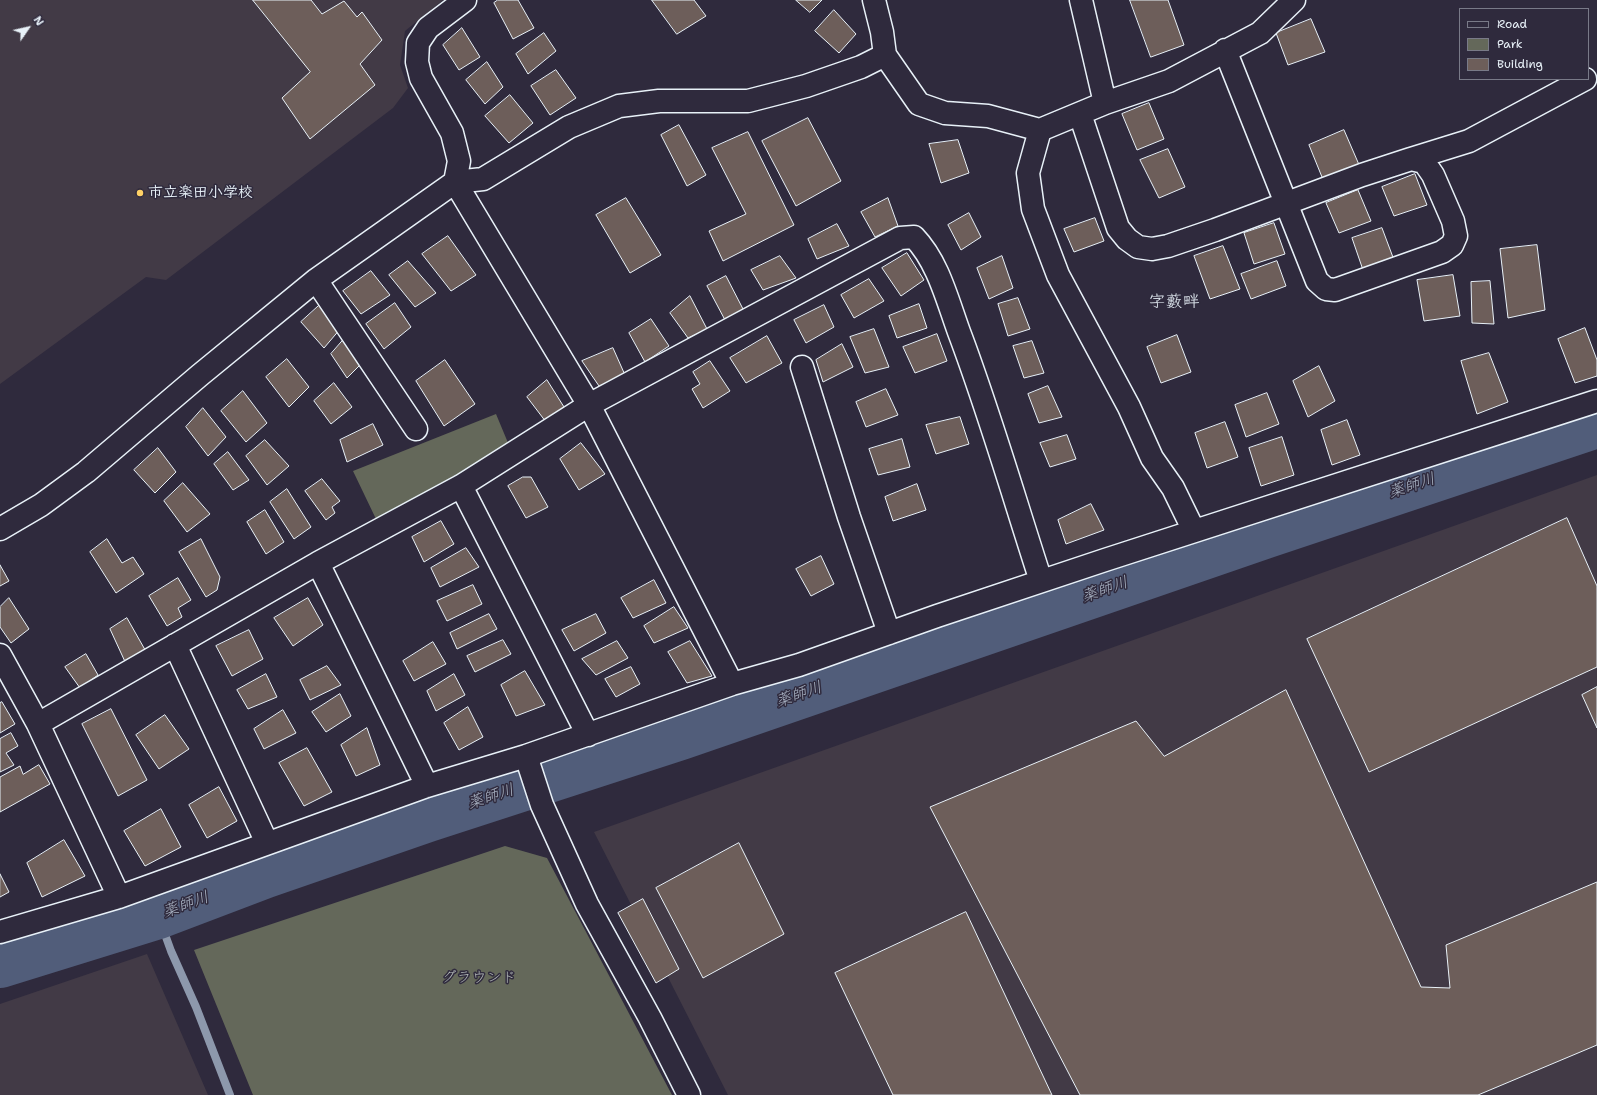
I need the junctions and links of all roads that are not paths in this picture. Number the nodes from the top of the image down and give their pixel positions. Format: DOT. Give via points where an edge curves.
graph roads {
  1 [pos="465,0"];
  2 [pos="874,0"];
  3 [pos="1081,0"];
  4 [pos="1294,0"];
  5 [pos="1225,50"];
  6 [pos="885,55"];
  7 [pos="1583,80"];
  8 [pos="1105,103"];
  9 [pos="1080,114"];
  10 [pos="1040,130"];
  11 [pos="1411,159"];
  12 [pos="456,182"];
  13 [pos="1286,204"];
  14 [pos="316,280"];
  15 [pos="802,367"];
  16 [pos="1597,401"];
  17 [pos="588,405"];
  18 [pos="416,429"];
  19 [pos="461,486"];
  20 [pos="0,529"];
  21 [pos="1194,531"];
  22 [pos="318,562"];
  23 [pos="1041,581"];
  24 [pos="889,633"];
  25 [pos="175,645"];
  26 [pos="0,655"];
  27 [pos="732,684"];
  28 [pos="38,724"];
  29 [pos="588,735"];
  30 [pos="528,762"];
  31 [pos="427,786"];
  32 [pos="267,843"];
  33 [pos="119,897"];
  34 [pos="0,932"];
  35 [pos="689,1095"];
  1 -- 12 [label="street" via="428,28 418,43 417,62 421,78 452,133 459,160"];
  2 -- 6 [label="street"];
  3 -- 8 [label="street"];
  4 -- 5 [label="street" via="1260,33"];
  5 -- 8 [label="street" via="1169,81"];
  5 -- 13 [label="street"];
  6 -- 10 [label="street" via="919,104 944,113 988,116"];
  6 -- 12 [label="street" via="861,67 806,86 748,100 659,102 619,106 569,127 483,179"];
  7 -- 11 [label="street" via="1469,141"];
  8 -- 9 [label="street"];
  9 -- 10 [label="street"];
  9 -- 13 [label="street" via="1118,228 1138,247 1152,249 1168,246"];
  10 -- 21 [label="street" via="1028,172 1033,209 1052,260 1129,407 1152,458 1173,488"];
  11 -- 13 [label="street"];
  11 -- 13 [label="street" via="1424,162 1433,175 1453,221 1456,236 1452,245 1442,252 1335,290 1326,288 1317,281"];
  12 -- 14 [label="street"];
  12 -- 17 [label="street"];
  14 -- 18 [label="street"];
  14 -- 20 [label="street" via="86,472 41,505"];
  15 -- 24 [label="street"];
  16 -- 21 [label="street"];
  17 -- 19 [label="street"];
  17 -- 23 [label="street" via="900,238 914,237 923,246 936,270 979,385"];
  17 -- 27 [label="street"];
  19 -- 22 [label="street"];
  19 -- 29 [label="street"];
  21 -- 23 [label="street"];
  22 -- 25 [label="street"];
  22 -- 31 [label="street"];
  23 -- 24 [label="street"];
  24 -- 27 [label="street" via="799,665"];
  25 -- 28 [label="street"];
  25 -- 32 [label="street"];
  26 -- 28 [label="street"];
  27 -- 29 [label="street"];
  28 -- 33 [label="street"];
  29 -- 30 [label="street"];
  30 -- 31 [label="street"];
  30 -- 35 [label="street" via="542,805 588,904"];
  31 -- 32 [label="street"];
  32 -- 33 [label="street"];
  33 -- 34 [label="street"];
}
